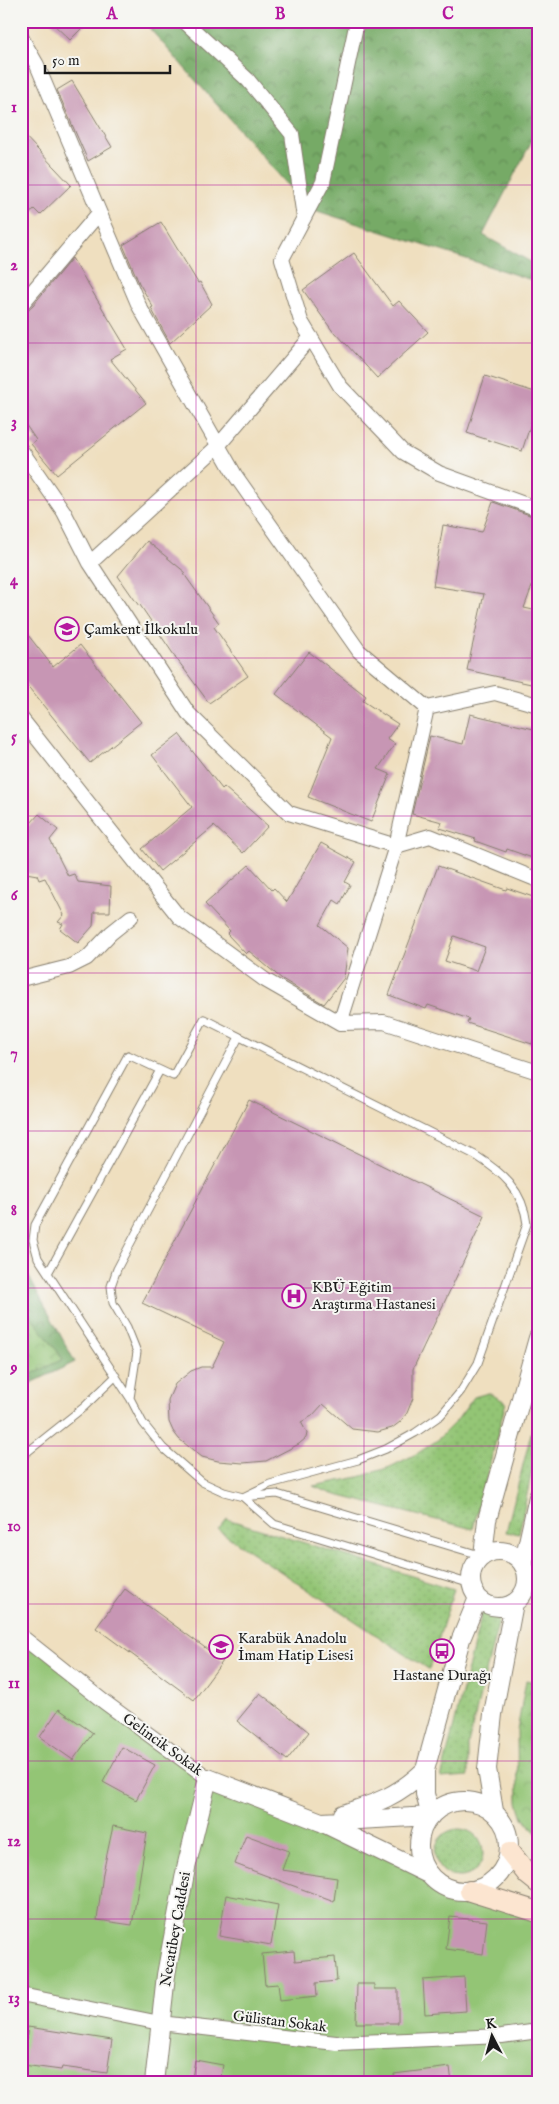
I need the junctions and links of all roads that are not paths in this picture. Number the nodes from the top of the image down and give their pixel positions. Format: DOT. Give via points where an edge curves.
graph roads {
  1 [pos="184,21"];
  2 [pos="357,21"];
  3 [pos="21,37"];
  4 [pos="99,213"];
  5 [pos="304,218"];
  6 [pos="21,305"];
  7 [pos="311,337"];
  8 [pos="218,446"];
  9 [pos="21,450"];
  10 [pos="538,509"];
  11 [pos="90,564"];
  12 [pos="538,705"];
  13 [pos="426,708"];
  14 [pos="21,718"];
  15 [pos="396,846"];
  16 [pos="538,880"];
  17 [pos="132,917"];
  18 [pos="21,979"];
  19 [pos="340,1023"];
  20 [pos="239,1037"];
  21 [pos="160,1070"];
  22 [pos="538,1072"];
  23 [pos="48,1273"];
  24 [pos="538,1338"];
  25 [pos="116,1376"];
  26 [pos="130,1398"];
  27 [pos="21,1457"];
  28 [pos="244,1497"];
  29 [pos="538,1497"];
  30 [pos="483,1556"];
  31 [pos="529,1577"];
  32 [pos="474,1591"];
  33 [pos="514,1603"];
  34 [pos="21,1636"];
  35 [pos="425,1770"];
  36 [pos="208,1778"];
  37 [pos="494,1811"];
  38 [pos="431,1816"];
  39 [pos="322,1822"];
  40 [pos="510,1852"];
  41 [pos="430,1875"];
  42 [pos="538,1883"];
  43 [pos="470,1891"];
  44 [pos="538,1912"];
  45 [pos="21,1995"];
  46 [pos="160,2023"];
  47 [pos="538,2031"];
  48 [pos="154,2083"];
  1 -- 5 [label="street" via="248,80 292,134"];
  2 -- 5 [label="street" via="323,182"];
  3 -- 4 [label="street" via="37,65"];
  4 -- 6 [label="street"];
  4 -- 8 [label="street" via="139,306"];
  5 -- 7 [label="street" via="282,259 301,321"];
  7 -- 8 [label="street"];
  7 -- 10 [label="street" via="340,386 403,452 439,473"];
  8 -- 11 [label="street"];
  8 -- 13 [label="street" via="234,475 359,652"];
  9 -- 11 [label="street" via="64,512"];
  11 -- 15 [label="street" via="188,713 289,813"];
  12 -- 13 [label="street" via="495,692"];
  13 -- 15 [label="street"];
  14 -- 19 [label="street" via="179,917 265,980"];
  15 -- 16 [label="street" via="430,836"];
  15 -- 19 [label="street"];
  17 -- 18 [label="street" via="87,958 69,967"];
  19 -- 22 [label="street" via="384,1022"];
  20 -- 21 [label="lane" via="204,1019 173,1076"];
  20 -- 26 [label="lane" via="111,1286 113,1303 137,1352"];
  20 -- 28 [label="lane" via="475,1155 513,1186 525,1209 527,1224 478,1363 441,1415 386,1449 270,1484"];
  21 -- 23 [label="lane"];
  21 -- 23 [label="lane" via="128,1055 123,1063 35,1224 33,1240 38,1258"];
  23 -- 25 [label="lane"];
  24 -- 30 [label="street" via="487,1520"];
  25 -- 26 [label="lane"];
  25 -- 27 [label="lane" via="84,1407"];
  26 -- 28 [label="lane" via="143,1423 162,1448 183,1467 202,1482"];
  28 -- 30 [label="lane" via="277,1494"];
  28 -- 32 [label="lane" via="274,1524"];
  29 -- 31 [label="street"];
  30 -- 31 [label="street" via="492,1552 509,1553"];
  30 -- 32 [label="street" via="473,1568"];
  31 -- 33 [label="street" via="525,1590"];
  32 -- 33 [label="street" via="491,1606"];
  32 -- 35 [label="street"];
  33 -- 37 [label="street" via="487,1770"];
  34 -- 36 [label="street, Gelincik Sokak"];
  35 -- 38 [label="street" via="425,1794"];
  35 -- 39 [label="street" via="383,1801"];
  36 -- 39 [label="street, Gelincik Sokak"];
  36 -- 46 [label="street, Necatibey Caddesi" via="186,1868"];
  37 -- 38 [label="street" via="467,1800 438,1808"];
  37 -- 40 [label="street" via="504,1823"];
  38 -- 39 [label="street"];
  38 -- 41 [label="street" via="420,1833 419,1848 422,1862"];
  39 -- 41 [label="street, Gelincik Sokak"];
  40 -- 42 [label="main road"];
  40 -- 43 [label="street" via="496,1878"];
  41 -- 43 [label="street" via="441,1885"];
  43 -- 44 [label="main road"];
  45 -- 46 [label="street, Gülistan Sokak"];
  46 -- 47 [label="street, Gülistan Sokak" via="336,2043 502,2036"];
  46 -- 48 [label="street, Necatibey Caddesi"];
}
